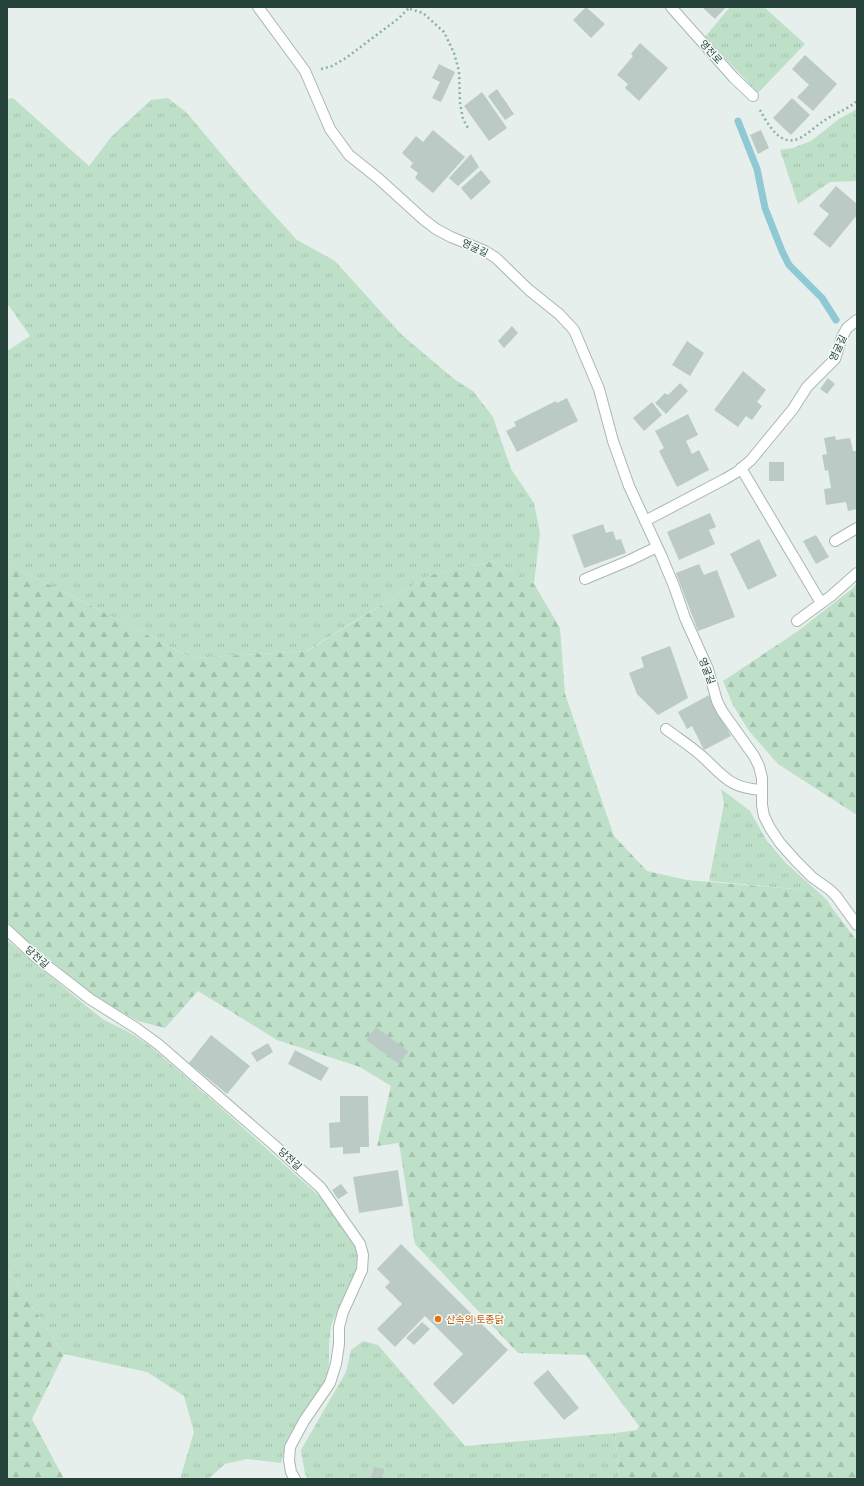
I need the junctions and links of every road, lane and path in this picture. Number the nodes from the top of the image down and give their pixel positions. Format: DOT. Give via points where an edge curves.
graph roads {
  1 [pos="258,7"];
  2 [pos="671,7"];
  3 [pos="410,8"];
  4 [pos="305,71"];
  5 [pos="753,96"];
  6 [pos="857,101"];
  7 [pos="469,130"];
  8 [pos="857,320"];
  9 [pos="741,468"];
  10 [pos="645,521"];
  11 [pos="857,528"];
  12 [pos="835,541"];
  13 [pos="657,547"];
  14 [pos="857,573"];
  15 [pos="585,579"];
  16 [pos="821,603"];
  17 [pos="797,621"];
  18 [pos="666,729"];
  19 [pos="762,790"];
  20 [pos="857,925"];
  21 [pos="7,930"];
  22 [pos="295,1479"];
  1 -- 4 [label="lane, 영굴길"];
  2 -- 5 [label="lane, 영전로"];
  3 -- 4 [label="path" via="346,58 332,66"];
  3 -- 7 [label="path" via="423,13 444,32 460,71 460,103 463,119"];
  4 -- 10 [label="lane, 영굴길" via="330,129 349,155 436,229 496,258 574,330 599,389 613,441"];
  5 -- 6 [label="path" via="773,131 782,139 791,141 800,138"];
  8 -- 9 [label="lane, 영굴길" via="842,337 835,359 807,387 793,409 751,460"];
  9 -- 10 [label="lane, 영굴길"];
  9 -- 16 [label="lane"];
  10 -- 13 [label="lane, 영굴길"];
  11 -- 12 [label="lane"];
  13 -- 15 [label="lane"];
  13 -- 19 [label="lane, 영굴길" via="708,669 720,706 760,766"];
  14 -- 16 [label="lane"];
  16 -- 17 [label="lane"];
  18 -- 19 [label="lane" via="703,757 727,780 738,786"];
  19 -- 20 [label="lane, 영굴길" via="764,816 780,843 812,877 833,893"];
  21 -- 22 [label="lane, 당전길" via="36,957 90,999 158,1044 280,1150 321,1188 360,1244 363,1255 362,1270 343,1312 336,1364 330,1383 290,1447 288,1460"];
}
